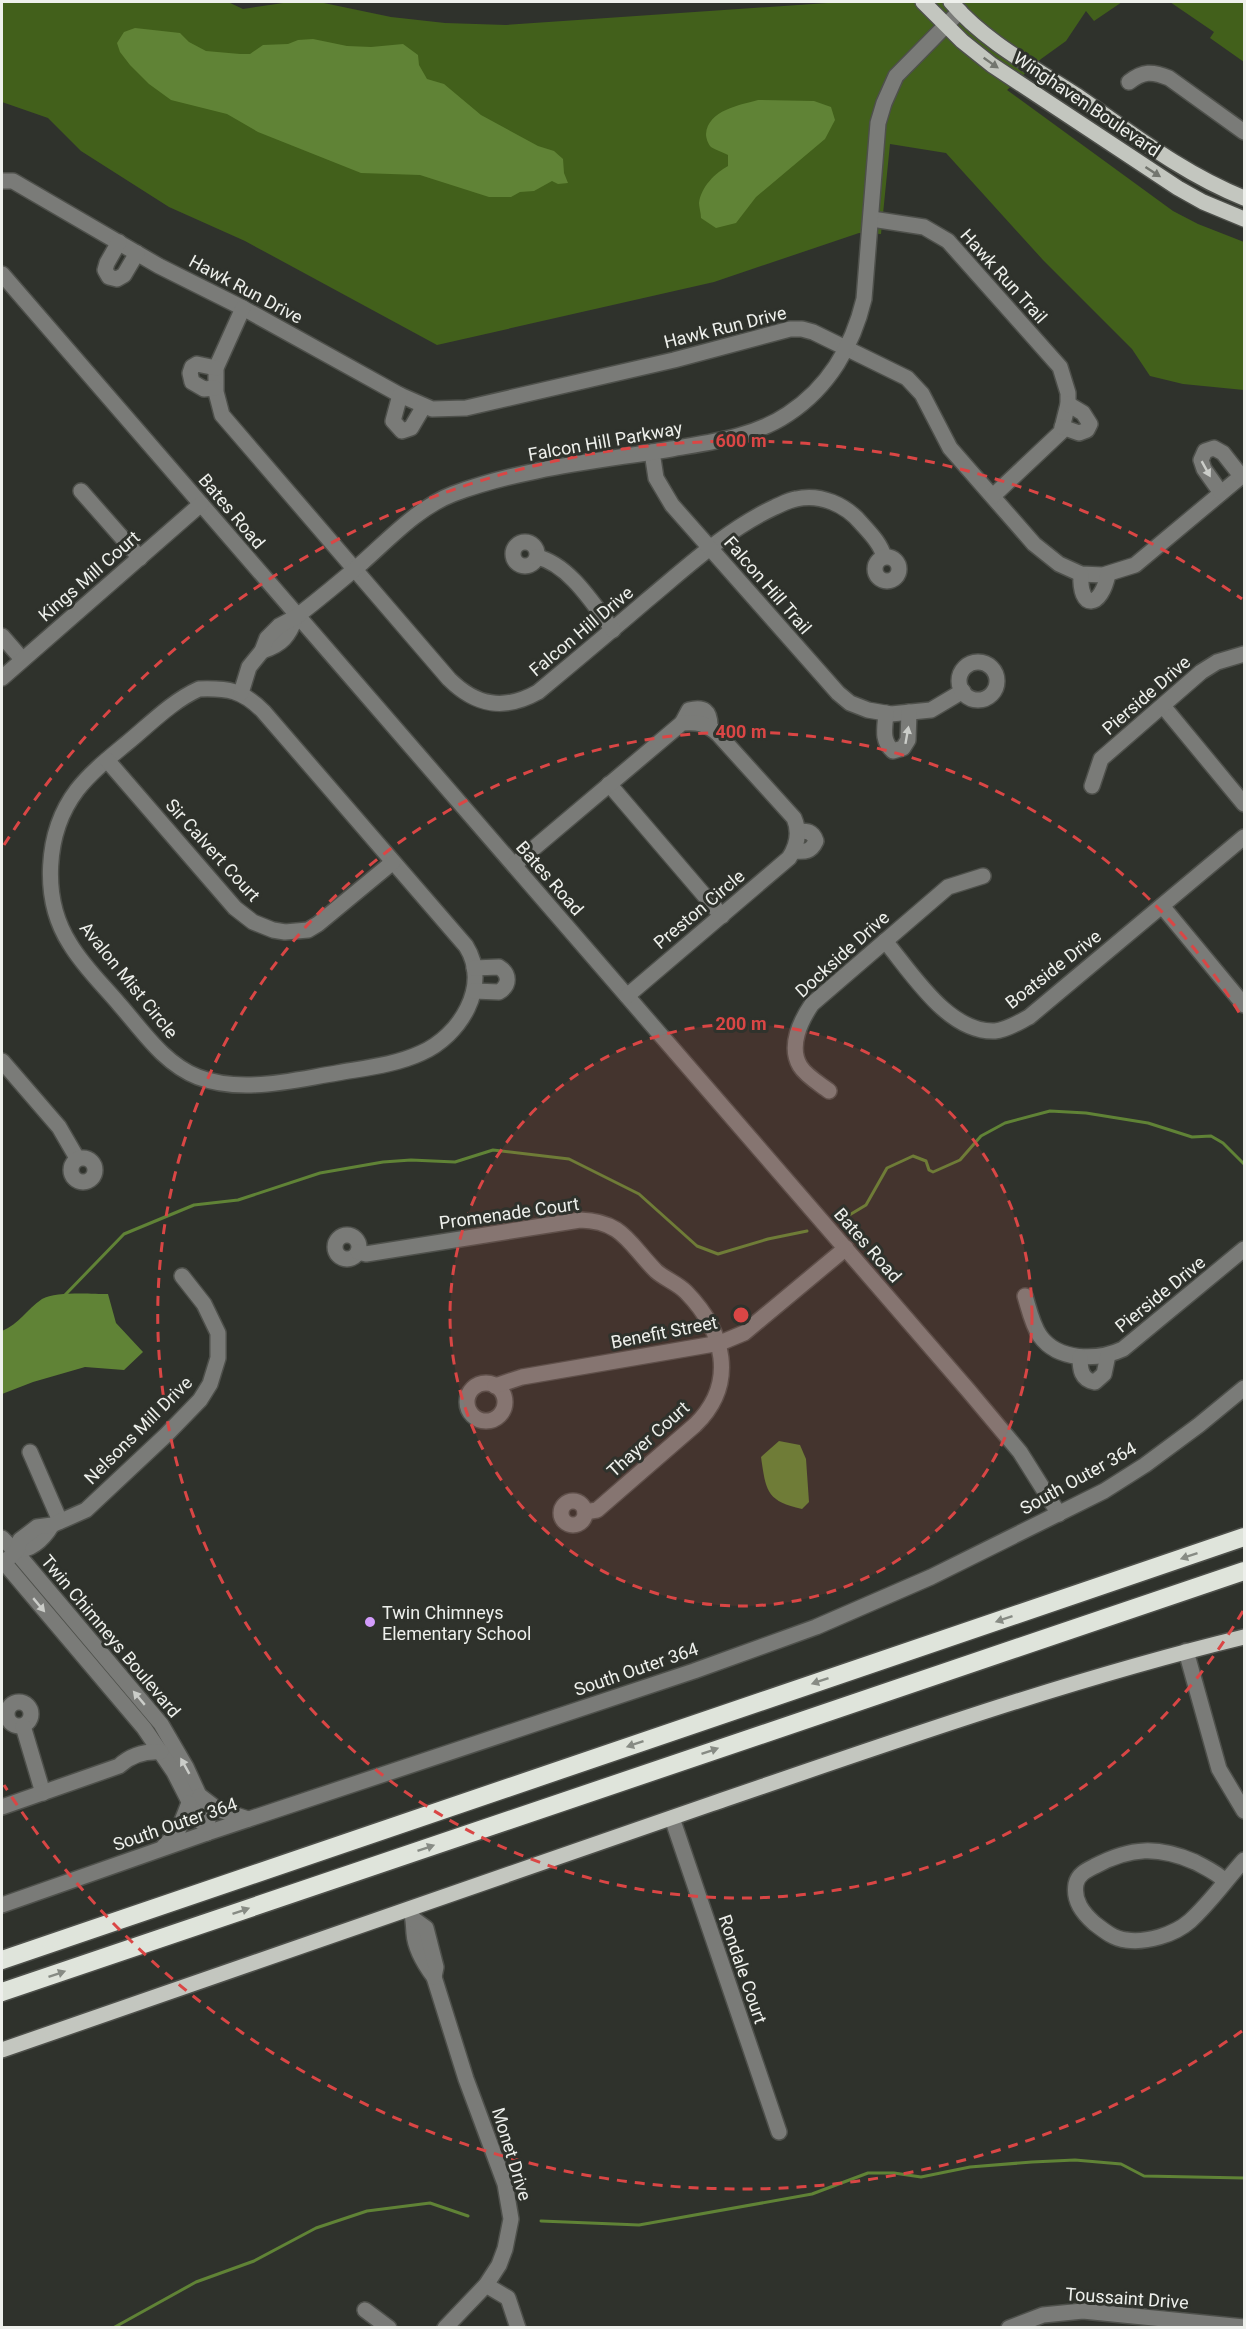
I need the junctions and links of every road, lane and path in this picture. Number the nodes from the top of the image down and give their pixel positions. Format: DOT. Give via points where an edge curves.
graph roads {
  1 [pos="923,2"];
  2 [pos="955,6"];
  3 [pos="946,26"];
  4 [pos="1129,82"];
  5 [pos="1245,132"];
  6 [pos="2,181"];
  7 [pos="1245,198"];
  8 [pos="872,219"];
  9 [pos="1245,219"];
  10 [pos="119,242"];
  11 [pos="137,253"];
  12 [pos="2,274"];
  13 [pos="243,308"];
  14 [pos="848,347"];
  15 [pos="216,368"];
  16 [pos="215,388"];
  17 [pos="400,395"];
  18 [pos="1068,405"];
  19 [pos="424,406"];
  20 [pos="1062,427"];
  21 [pos="652,452"];
  22 [pos="1243,475"];
  23 [pos="81,491"];
  24 [pos="1221,493"];
  25 [pos="993,496"];
  26 [pos="201,504"];
  27 [pos="710,547"];
  28 [pos="537,557"];
  29 [pos="884,557"];
  30 [pos="140,558"];
  31 [pos="356,569"];
  32 [pos="1081,574"];
  33 [pos="1108,574"];
  34 [pos="296,617"];
  35 [pos="613,630"];
  36 [pos="2,636"];
  37 [pos="1245,654"];
  38 [pos="22,659"];
  39 [pos="2,678"];
  40 [pos="963,691"];
  41 [pos="241,693"];
  42 [pos="1163,706"];
  43 [pos="909,712"];
  44 [pos="886,713"];
  45 [pos="107,760"];
  46 [pos="609,784"];
  47 [pos="1092,786"];
  48 [pos="1245,804"];
  49 [pos="1245,837"];
  50 [pos="393,862"];
  51 [pos="514,865"];
  52 [pos="983,876"];
  53 [pos="1162,906"];
  54 [pos="722,916"];
  55 [pos="885,941"];
  56 [pos="474,968"];
  57 [pos="474,991"];
  58 [pos="627,996"];
  59 [pos="1245,1005"];
  60 [pos="2,1061"];
  61 [pos="829,1091"];
  62 [pos="77,1158"];
  63 [pos="846,1248"];
  64 [pos="358,1252"];
  65 [pos="1239,1254"];
  66 [pos="1245,1271"];
  67 [pos="182,1276"];
  68 [pos="1025,1296"];
  69 [pos="720,1343"];
  70 [pos="1108,1355"];
  71 [pos="1080,1357"];
  72 [pos="495,1386"];
  73 [pos="1245,1388"];
  74 [pos="30,1452"];
  75 [pos="585,1512"];
  76 [pos="1059,1514"];
  77 [pos="56,1523"];
  78 [pos="1245,1537"];
  79 [pos="2,1538"];
  80 [pos="16,1551"];
  81 [pos="3,1561"];
  82 [pos="1245,1570"];
  83 [pos="1245,1637"];
  84 [pos="1186,1651"];
  85 [pos="23,1726"];
  86 [pos="167,1749"];
  87 [pos="43,1793"];
  88 [pos="195,1800"];
  89 [pos="2,1807"];
  90 [pos="1245,1811"];
  91 [pos="672,1818"];
  92 [pos="248,1819"];
  93 [pos="207,1829"];
  94 [pos="162,1848"];
  95 [pos="1245,1860"];
  96 [pos="1226,1881"];
  97 [pos="2,1905"];
  98 [pos="413,1914"];
  99 [pos="2,1960"];
  100 [pos="2,1992"];
  101 [pos="2,2049"];
  102 [pos="778,2132"];
  103 [pos="486,2285"];
  104 [pos="365,2310"];
  105 [pos="1144,2323"];
  106 [pos="1245,2327"];
  107 [pos="389,2328"];
  108 [pos="445,2328"];
  109 [pos="518,2328"];
  110 [pos="1009,2328"];
  1 -- 3 [label="main road, Winghaven Boulevard"];
  2 -- 3 [label="street, Falcon Hill Parkway"];
  2 -- 7 [label="main road, Winghaven Boulevard" via="1009,51 1158,151"];
  3 -- 8 [label="street, Falcon Hill Parkway" via="896,76 884,103 878,123"];
  3 -- 9 [label="main road, Winghaven Boulevard, one-way" via="992,65 1178,188"];
  4 -- 5 [label="street" via="1141,73 1155,72"];
  6 -- 10 [label="street, Hawk Run Drive" via="13,181"];
  8 -- 14 [label="street, Falcon Hill Parkway" via="864,299"];
  8 -- 18 [label="street, Hawk Run Trail" via="924,226 948,241 1060,367"];
  10 -- 11 [label="street, Hawk Run Drive"];
  10 -- 11 [label="street" via="107,262 105,270 109,277 117,279 124,275"];
  11 -- 13 [label="street, Hawk Run Drive"];
  12 -- 26 [label="street, Bates Road"];
  13 -- 15 [label="street, Falcon Hill Drive"];
  13 -- 17 [label="street, Hawk Run Drive"];
  14 -- 19 [label="street, Hawk Run Drive" via="813,332 790,329 466,408"];
  14 -- 21 [label="street, Falcon Hill Parkway" via="823,384 777,421 747,434"];
  14 -- 25 [label="street, Hawk Run Drive" via="907,378 922,393 950,448"];
  15 -- 16 [label="street, Falcon Hill Drive"];
  15 -- 16 [label="street" via="197,364 190,373 198,387"];
  16 -- 31 [label="street, Falcon Hill Drive" via="222,415"];
  17 -- 19 [label="street, Hawk Run Drive"];
  17 -- 19 [label="street" via="393,421 402,430 411,428"];
  18 -- 20 [label="street, Hawk Run Trail"];
  18 -- 20 [label="street" via="1083,413 1090,424 1079,433"];
  20 -- 25 [label="street, Hawk Run Trail"];
  21 -- 27 [label="street, Falcon Hill Trail" via="656,478 667,498"];
  21 -- 31 [label="street, Falcon Hill Parkway" via="526,474 452,494 410,521"];
  22 -- 24 [label="street, Hawk Run Drive"];
  22 -- 24 [label="street, Hawk Run Drive, one-way" via="1223,453 1214,448 1205,451 1201,460 1204,469"];
  23 -- 30 [label="street"];
  24 -- 33 [label="street, Hawk Run Drive" via="1135,565"];
  25 -- 32 [label="street, Hawk Run Drive" via="1034,544 1059,564"];
  26 -- 30 [label="street, Kings Mill Court"];
  26 -- 34 [label="street, Bates Road"];
  27 -- 29 [label="street, Falcon Hill Drive" via="753,518 794,499 816,498 831,501 857,518"];
  27 -- 35 [label="street, Falcon Hill Drive"];
  27 -- 44 [label="street, Falcon Hill Trail" via="826,683 850,703"];
  28 -- 35 [label="street" via="551,561 583,590"];
  30 -- 38 [label="street, Kings Mill Court"];
  31 -- 34 [label="street, Falcon Hill Parkway"];
  31 -- 35 [label="street, Falcon Hill Drive" via="449,679 478,700 524,700"];
  32 -- 33 [label="street, Hawk Run Drive"];
  32 -- 33 [label="street" via="1080,588 1090,601 1102,596"];
  34 -- 41 [label="street, Falcon Hill Parkway" via="267,638 249,668"];
  34 -- 51 [label="street, Bates Road"];
  36 -- 38 [label="street"];
  37 -- 42 [label="street, Pierside Drive" via="1217,662 1201,672"];
  38 -- 39 [label="street, Kings Mill Court"];
  40 -- 43 [label="street, Falcon Hill Trail" via="931,710"];
  41 -- 45 [label="street, Avalon Mist Circle" via="212,689 189,693"];
  41 -- 50 [label="street, Avalon Mist Circle" via="263,711"];
  42 -- 47 [label="street, Pierside Drive" via="1101,759"];
  42 -- 48 [label="street"];
  43 -- 44 [label="street, Falcon Hill Trail"];
  44 -- 43 [label="street, one-way" via="884,736 893,751 903,748 908,740"];
  45 -- 50 [label="street, Sir Calvert Court" via="235,908 253,922 273,930 298,932 318,924"];
  45 -- 57 [label="street, Avalon Mist Circle" via="77,790 60,821 50,868 55,910 70,945 157,1048 182,1069 214,1082 247,1085 381,1065 433,1046 456,1025 469,1007"];
  46 -- 51 [label="street, Preston Circle"];
  46 -- 54 [label="street"];
  46 -- 54 [label="street, Preston Circle" via="682,723 698,722 710,726 794,818 798,831 789,858"];
  49 -- 53 [label="street, Boatside Drive"];
  50 -- 56 [label="street, Avalon Mist Circle" via="466,946"];
  51 -- 58 [label="street, Bates Road"];
  52 -- 55 [label="street, Dockside Drive" via="948,887"];
  53 -- 55 [label="street, Boatside Drive" via="1029,1017 996,1031 965,1025 935,1002"];
  53 -- 59 [label="street"];
  54 -- 58 [label="street, Preston Circle"];
  55 -- 61 [label="street, Dockside Drive" via="821,994 802,1019 797,1035 797,1061"];
  56 -- 57 [label="street, Avalon Mist Circle"];
  56 -- 57 [label="street" via="499,968 508,981 499,992"];
  58 -- 63 [label="street, Bates Road"];
  60 -- 62 [label="street" via="59,1126"];
  63 -- 69 [label="street, Benefit Street" via="744,1333"];
  63 -- 76 [label="street, Bates Road" via="1020,1452"];
  64 -- 69 [label="street, Promenade Court" via="366,1254 595,1220 609,1224 629,1239 664,1278 686,1292 710,1322"];
  65 -- 66 [label="street, Pierside Drive"];
  65 -- 70 [label="street, Pierside Drive" via="1123,1349"];
  67 -- 77 [label="street, Nelsons Mill Drive" via="204,1304 218,1333 218,1358 210,1384 166,1435 86,1510"];
  68 -- 71 [label="street, Pierside Drive" via="1046,1342"];
  69 -- 72 [label="street, Benefit Street" via="522,1377"];
  69 -- 75 [label="street, Thayer Court" via="718,1393 704,1416 597,1510"];
  70 -- 71 [label="street, Pierside Drive"];
  70 -- 71 [label="street, Pierside Drive" via="1104,1374 1095,1382 1084,1377"];
  73 -- 76 [label="street, South Outer 364" via="1145,1465"];
  74 -- 77 [label="street"];
  76 -- 92 [label="street, South Outer 364" via="931,1577 796,1634"];
  77 -- 80 [label="street, Nelsons Mill Drive" via="28,1550"];
  78 -- 99 [label="highway, one-way"];
  79 -- 80 [label="street, Twin Chimneys Boulevard"];
  80 -- 81 [label="street, Nelsons Mill Drive"];
  86 -- 80 [label="street, Twin Chimneys Boulevard, one-way" via="161,1724"];
  81 -- 86 [label="street, Twin Chimneys Boulevard, one-way" via="144,1728"];
  100 -- 82 [label="highway, one-way"];
  83 -- 84 [label="main road"];
  84 -- 90 [label="street" via="1219,1768"];
  84 -- 91 [label="main road" via="1069,1684"];
  85 -- 87 [label="street"];
  86 -- 87 [label="street" via="148,1751 119,1766"];
  86 -- 88 [label="street, Twin Chimneys Boulevard"];
  87 -- 89 [label="street"];
  88 -- 92 [label="street"];
  88 -- 93 [label="street, Twin Chimneys Boulevard" via="198,1819"];
  88 -- 94 [label="street" via="178,1831"];
  91 -- 98 [label="main road"];
  91 -- 102 [label="street, Rondale Court"];
  92 -- 93 [label="street, South Outer 364"];
  93 -- 94 [label="street, South Outer 364"];
  94 -- 97 [label="street, South Outer 364"];
  95 -- 96 [label="street"];
  96 -- 96 [label="street" via="1188,1923 1144,1940 1125,1940 1104,1931 1082,1913 1076,1895 1082,1873 1133,1852 1172,1852 1216,1872"];
  98 -- 101 [label="main road"];
  98 -- 103 [label="street, Monet Drive" via="426,1928 436,1966 434,1977 505,2184 511,2219 502,2258"];
  103 -- 108 [label="street, Monet Drive"];
  103 -- 109 [label="street" via="508,2298"];
  104 -- 107 [label="street"];
  105 -- 106 [label="street, Toussaint Drive"];
  105 -- 110 [label="street, Toussaint Drive" via="1083,2311 1058,2312"];
}
